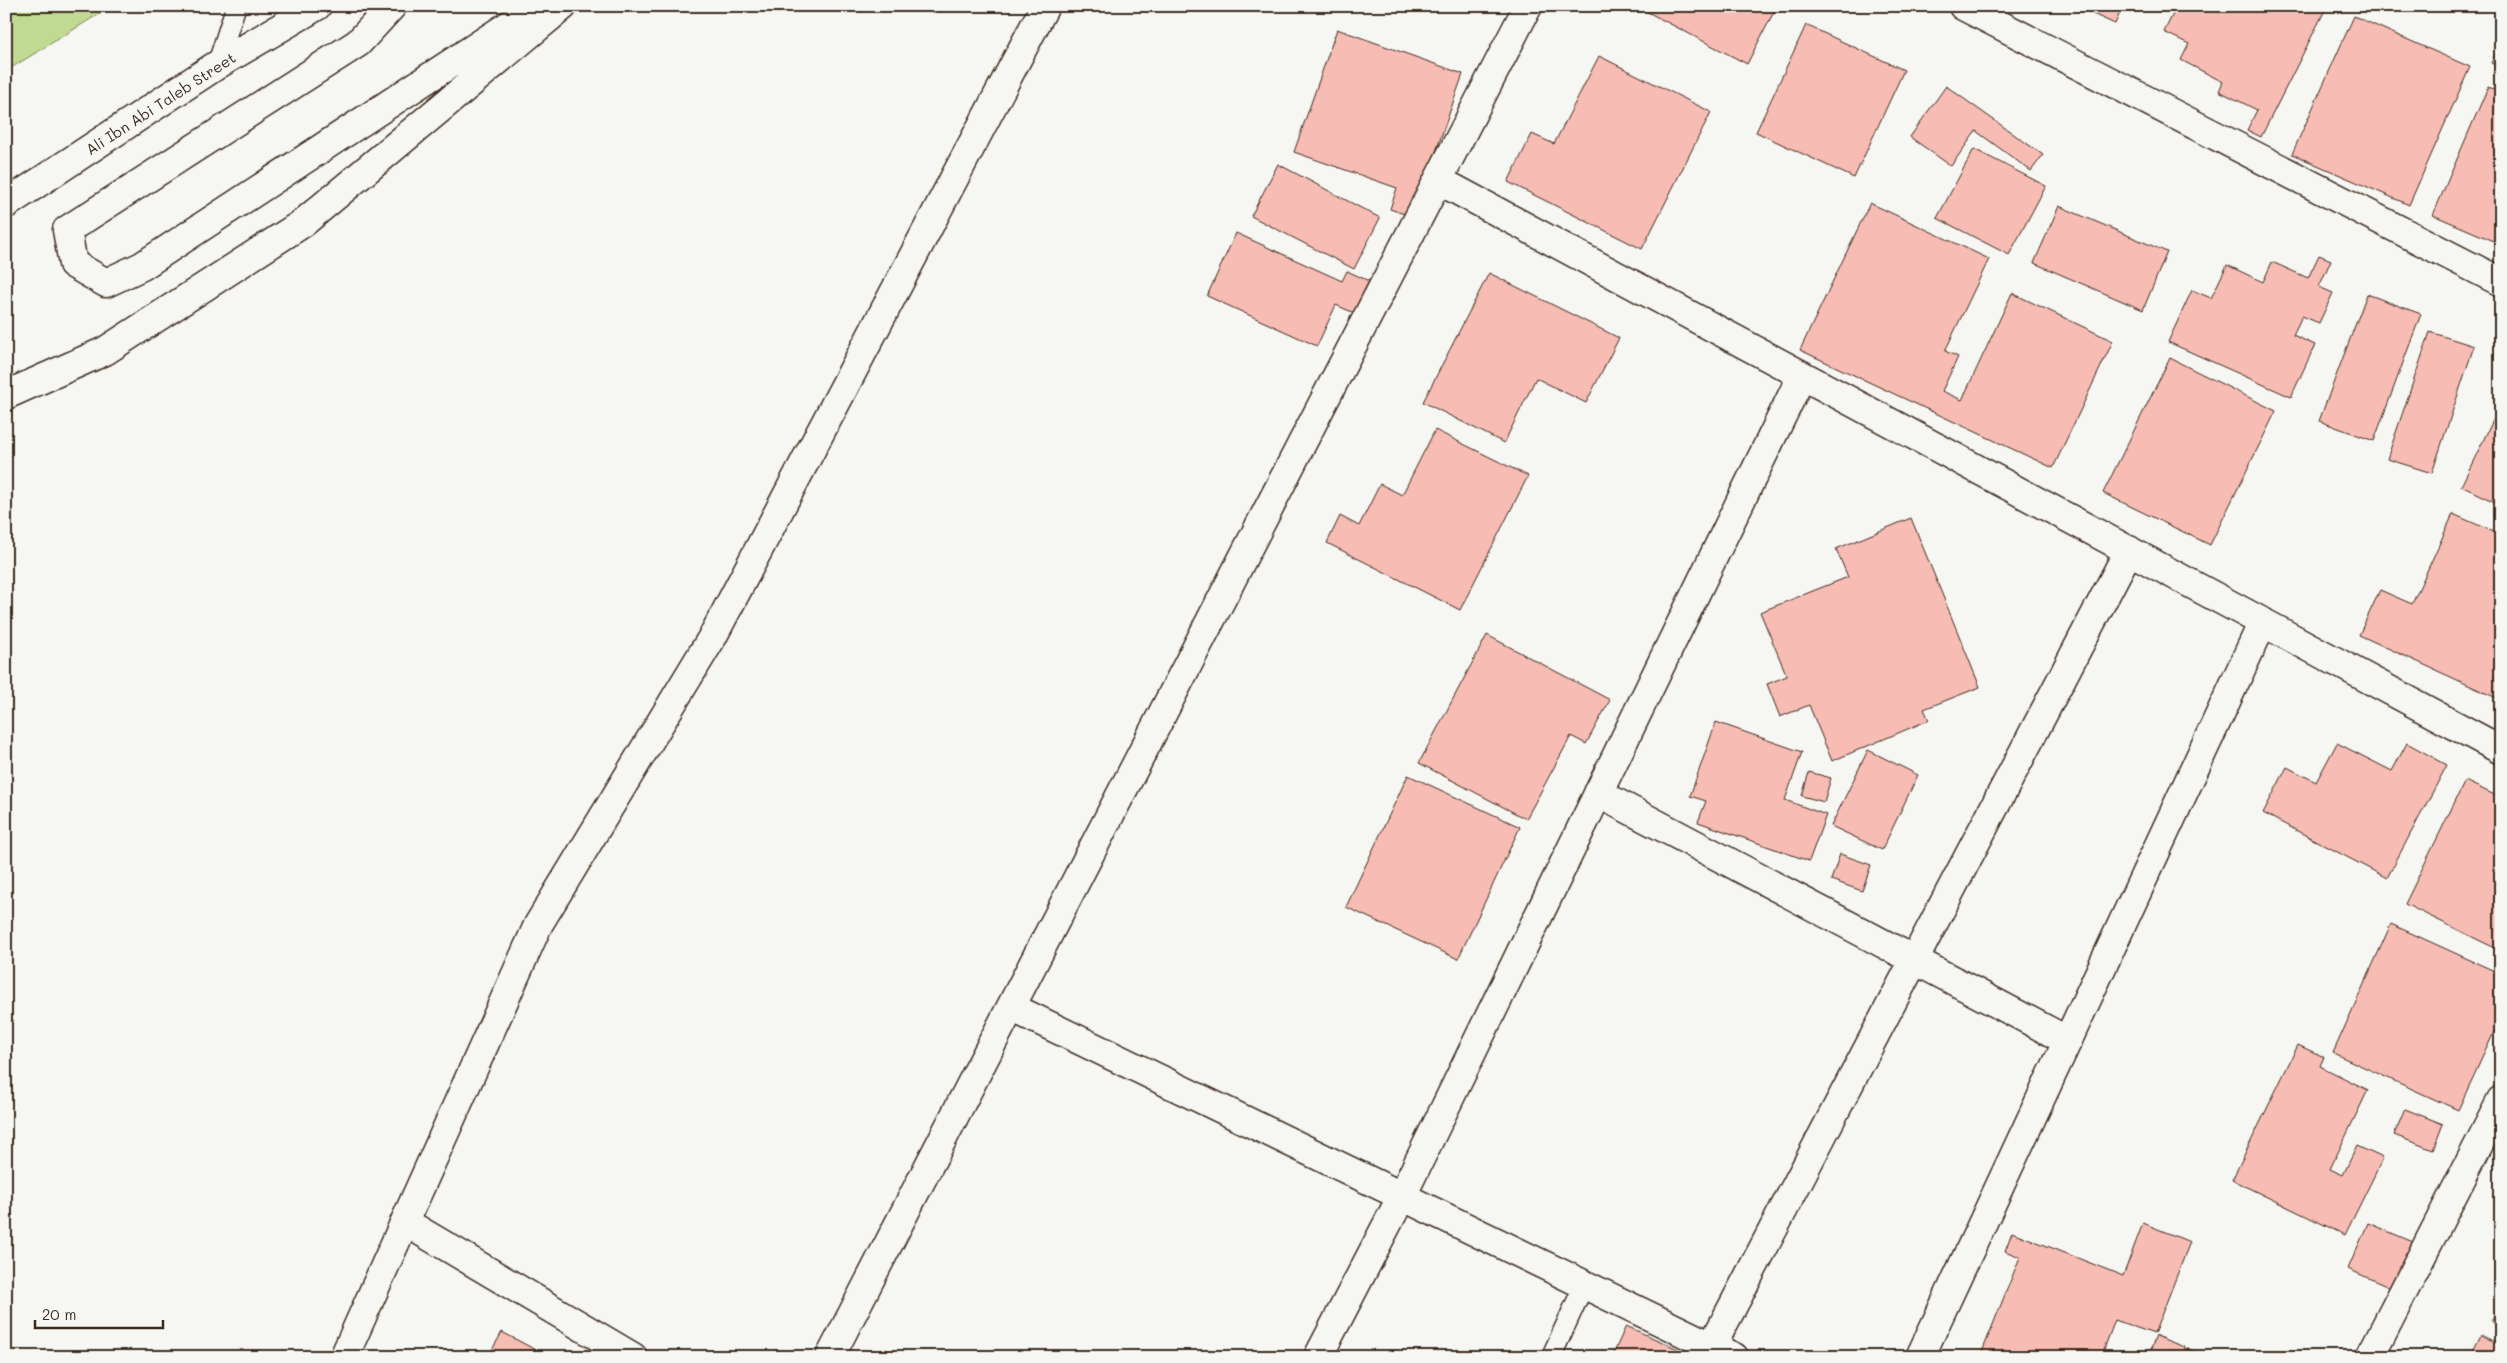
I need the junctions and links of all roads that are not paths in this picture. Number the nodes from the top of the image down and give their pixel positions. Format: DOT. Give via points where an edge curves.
graph roads {
  1 [pos="236,6"];
  2 [pos="317,6"];
  3 [pos="392,6"];
  4 [pos="538,6"];
  5 [pos="563,6"];
  6 [pos="1045,6"];
  7 [pos="1528,6"];
  8 [pos="1963,6"];
  9 [pos="218,65"];
  10 [pos="58,171"];
  11 [pos="1438,180"];
  12 [pos="6,195"];
  13 [pos="6,204"];
  14 [pos="2501,282"];
  15 [pos="1802,375"];
  16 [pos="6,395"];
  17 [pos="2129,550"];
  18 [pos="2263,622"];
  19 [pos="2501,750"];
  20 [pos="1598,793"];
  21 [pos="1914,960"];
  22 [pos="1011,1007"];
  23 [pos="2068,1040"];
  24 [pos="2501,1101"];
  25 [pos="1402,1196"];
  26 [pos="405,1222"];
  27 [pos="1584,1285"];
  28 [pos="1723,1352"];
  29 [pos="344,1357"];
  30 [pos="633,1357"];
  31 [pos="830,1357"];
  32 [pos="1318,1357"];
  33 [pos="1551,1357"];
  34 [pos="1920,1357"];
  35 [pos="2370,1357"];
  1 -- 9 [label="lane"];
  2 -- 9 [label="street, Ali Ibn Abi Taleb Street"];
  3 -- 4 [label="street" via="358,43 67,230 73,264 106,283 142,266"];
  5 -- 16 [label="street" via="303,223 105,351"];
  6 -- 26 [label="street" via="713,636 538,925"];
  7 -- 11 [label="street"];
  8 -- 14 [label="street"];
  9 -- 10 [label="street, Ali Ibn Abi Taleb Street"];
  10 -- 12 [label="street"];
  10 -- 13 [label="street, Ali Ibn Abi Taleb Street"];
  11 -- 15 [label="street"];
  11 -- 22 [label="street"];
  15 -- 17 [label="street"];
  15 -- 20 [label="street"];
  17 -- 18 [label="street"];
  17 -- 21 [label="street"];
  18 -- 19 [label="street"];
  18 -- 23 [label="street"];
  20 -- 21 [label="street"];
  20 -- 25 [label="street"];
  21 -- 23 [label="street"];
  21 -- 28 [label="street"];
  22 -- 25 [label="street"];
  22 -- 31 [label="street"];
  23 -- 34 [label="street"];
  24 -- 35 [label="street"];
  25 -- 27 [label="street"];
  25 -- 32 [label="street"];
  26 -- 29 [label="street"];
  26 -- 30 [label="street"];
  27 -- 28 [label="street"];
  27 -- 33 [label="lane"];
}
